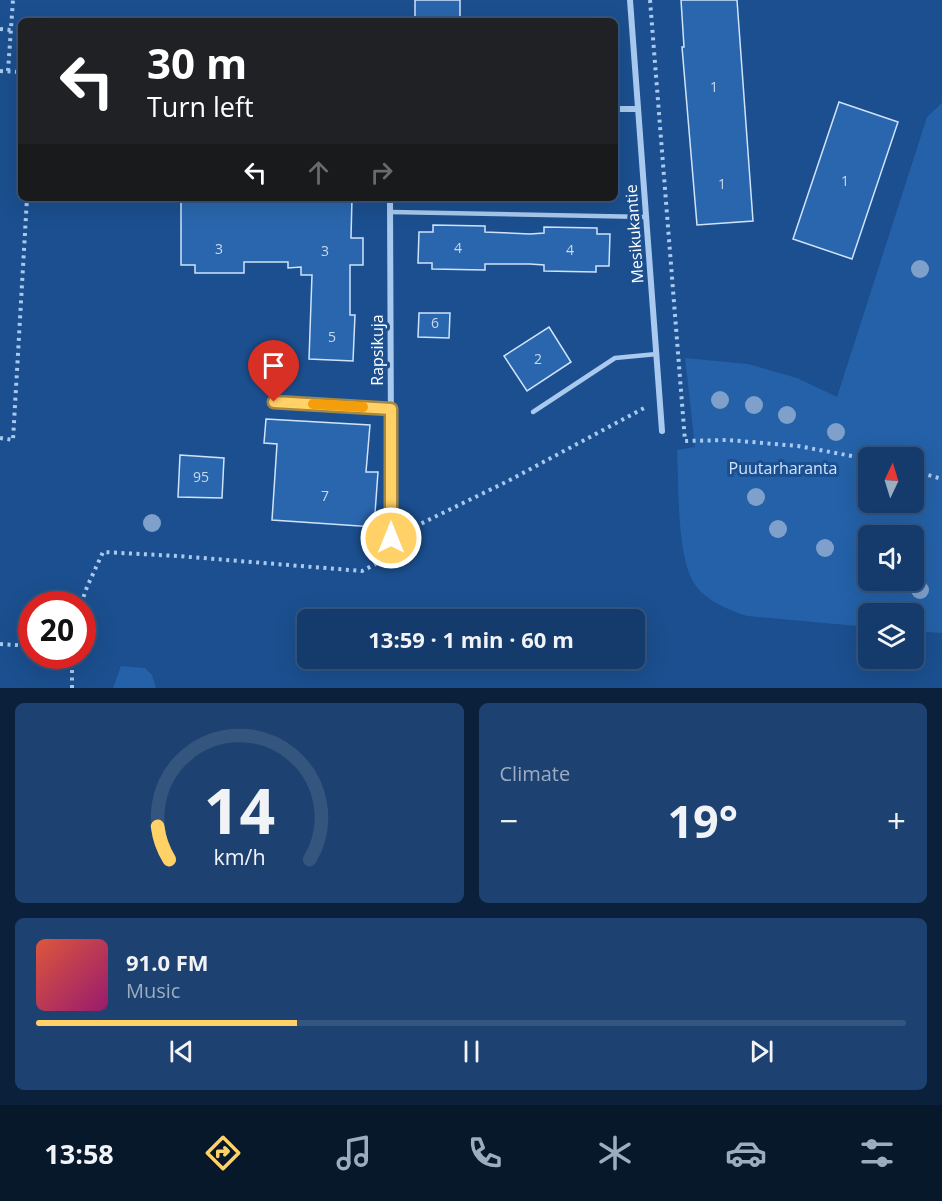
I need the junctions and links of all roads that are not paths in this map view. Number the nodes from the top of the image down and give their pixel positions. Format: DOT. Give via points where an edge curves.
graph roads {
  1 [pos="630,0"];
  2 [pos="618,109"];
  3 [pos="638,109"];
  4 [pos="390,201"];
  5 [pos="391,212"];
  6 [pos="647,217"];
  7 [pos="657,354"];
  8 [pos="274,402"];
  9 [pos="391,409"];
  10 [pos="533,412"];
  11 [pos="662,431"];
  12 [pos="391,440"];
  13 [pos="391,538"];
  1 -- 3 [label="street, Mesikukantie"];
  2 -- 3 [label="street"];
  3 -- 6 [label="street, Mesikukantie"];
  4 -- 5 [label="street, Rapsikuja"];
  5 -- 6 [label="lane"];
  5 -- 9 [label="street, Rapsikuja"];
  6 -- 7 [label="street, Mesikukantie"];
  7 -- 10 [label="lane" via="615,358"];
  7 -- 11 [label="street, Mesikukantie"];
  8 -- 9 [label="lane"];
  9 -- 12 [label="street, Rapsikuja"];
  12 -- 13 [label="lane, Rapsikuja"];
}
